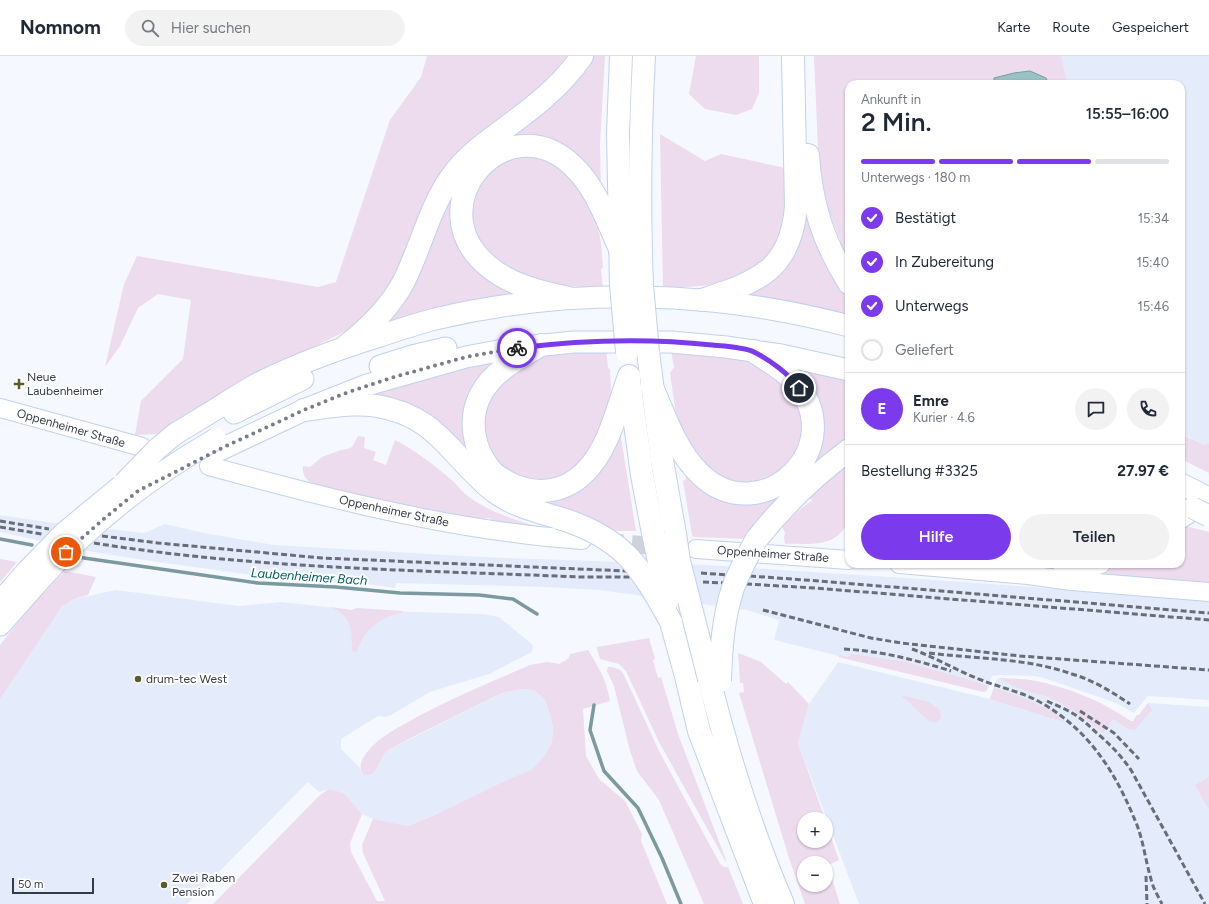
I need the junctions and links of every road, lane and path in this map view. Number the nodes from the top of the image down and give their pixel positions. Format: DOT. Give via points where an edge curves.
graph roads {
  1 [pos="582,56"];
  2 [pos="621,56"];
  3 [pos="644,56"];
  4 [pos="793,56"];
  5 [pos="805,56"];
  6 [pos="620,249"];
  7 [pos="845,276"];
  8 [pos="568,298"];
  9 [pos="702,300"];
  10 [pos="845,325"];
  11 [pos="845,339"];
  12 [pos="541,345"];
  13 [pos="346,346"];
  14 [pos="753,351"];
  15 [pos="637,352"];
  16 [pos="845,357"];
  17 [pos="845,369"];
  18 [pos="629,376"];
  19 [pos="652,387"];
  20 [pos="0,408"];
  21 [pos="304,410"];
  22 [pos="212,433"];
  23 [pos="142,447"];
  24 [pos="845,453"];
  25 [pos="209,466"];
  26 [pos="131,487"];
  27 [pos="582,540"];
  28 [pos="696,549"];
  29 [pos="845,549"];
  30 [pos="806,556"];
  31 [pos="845,560"];
  32 [pos="942,568"];
  33 [pos="1090,568"];
  34 [pos="33,575"];
  35 [pos="1028,576"];
  36 [pos="1209,592"];
  37 [pos="0,602"];
  38 [pos="671,622"];
  39 [pos="0,625"];
  40 [pos="714,680"];
  41 [pos="765,904"];
  42 [pos="783,904"];
  1 -- 13 [label="highway" via="572,71 542,99 485,142 456,171 440,197 397,294 376,320"];
  2 -- 6 [label="highway" via="618,133"];
  3 -- 15 [label="highway, bridge" via="640,145 642,285"];
  4 -- 9 [label="highway" via="796,207 789,241 782,256 762,275"];
  5 -- 7 [label="highway" via="812,190 822,231"];
  6 -- 8 [label="highway" via="592,190 572,165 557,155 535,147 520,147 505,150 478,168 466,188 462,206 462,224 472,249 488,266 507,278 528,288"];
  6 -- 15 [label="highway, bridge" via="621,285"];
  8 -- 9 [label="highway"];
  8 -- 13 [label="highway" via="515,304 434,320"];
  9 -- 10 [label="highway" via="759,306"];
  11 -- 22 [label="highway" via="760,320 688,312 592,310 515,318 431,335 341,363 300,380"];
  12 -- 14 [label="highway" via="601,341 671,342 726,346"];
  12 -- 18 [label="highway" via="514,361 493,379 481,393 474,414 476,440 484,460 495,475 520,488 536,491 555,489 570,484 584,473 596,460 604,443"];
  12 -- 21 [label="highway" via="482,353 407,373 367,385"];
  13 -- 22 [label="highway" via="257,384"];
  14 -- 17 [label="highway"];
  14 -- 19 [label="highway" via="793,380 808,404 812,418 811,441 804,460 789,478 771,488 749,493 735,492 708,481 684,456"];
  15 -- 18 [label="highway"];
  15 -- 19 [label="highway"];
  16 -- 22 [label="highway" via="778,342 710,332 593,329 515,336 441,349 363,371"];
  18 -- 38 [label="highway, bridge" via="642,475"];
  19 -- 40 [label="highway, bridge" via="679,561"];
  20 -- 23 [label="main road, Oppenheimer Straße"];
  21 -- 22 [label="highway"];
  21 -- 38 [label="highway, bridge" via="370,405 412,417 435,432 478,477 518,506 576,524 601,535 622,550 642,572"];
  22 -- 26 [label="highway, bridge"];
  22 -- 26 [label="highway, bridge" via="175,434 157,449"];
  24 -- 40 [label="highway, bridge" via="786,506 756,540 733,587"];
  25 -- 27 [label="main road, Oppenheimer Straße" via="395,513 522,534"];
  26 -- 34 [label="highway, bridge" via="76,543"];
  28 -- 30 [label="main road, Oppenheimer Straße"];
  29 -- 30 [label="main road"];
  30 -- 31 [label="main road, Oppenheimer Straße"];
  32 -- 35 [label="main road"];
  33 -- 35 [label="main road" via="1054,575"];
  34 -- 37 [label="highway"];
  34 -- 39 [label="highway"];
  35 -- 36 [label="main road"];
  38 -- 41 [label="highway" via="699,731"];
  40 -- 42 [label="highway" via="719,718 755,831"];
}
